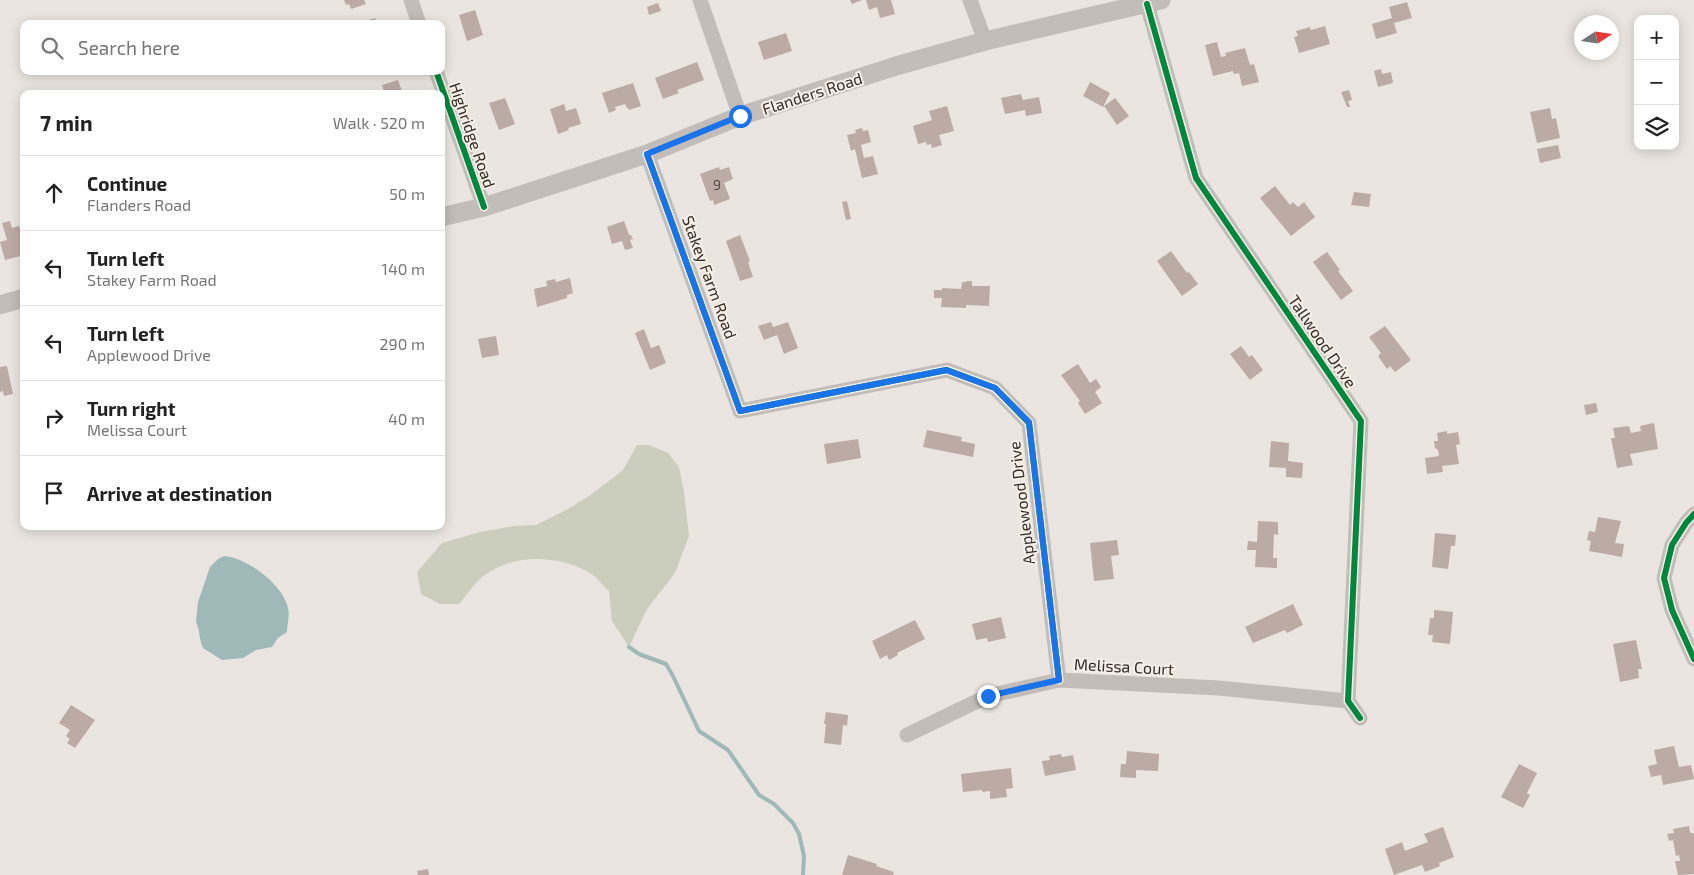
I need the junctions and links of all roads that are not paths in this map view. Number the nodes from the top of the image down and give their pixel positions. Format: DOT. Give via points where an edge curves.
graph roads {
  1 [pos="411,0"];
  2 [pos="700,0"];
  3 [pos="970,0"];
  4 [pos="1154,2"];
  5 [pos="418,20"];
  6 [pos="984,41"];
  7 [pos="437,75"];
  8 [pos="443,90"];
  9 [pos="445,96"];
  10 [pos="740,116"];
  11 [pos="647,154"];
  12 [pos="484,207"];
  13 [pos="445,216"];
  14 [pos="20,299"];
  15 [pos="0,305"];
  16 [pos="740,411"];
  17 [pos="1694,514"];
  18 [pos="1694,659"];
  19 [pos="1059,680"];
  20 [pos="1348,701"];
  21 [pos="1360,718"];
  22 [pos="907,735"];
  1 -- 5 [label="street"];
  2 -- 10 [label="street"];
  3 -- 6 [label="street"];
  4 -- 6 [label="street, Flanders Road"];
  4 -- 20 [label="street, Tallwood Drive" via="1196,178 1360,421"];
  6 -- 10 [label="street, Flanders Road"];
  7 -- 8 [label="street, Highridge Road"];
  9 -- 12 [label="street, Highridge Road"];
  10 -- 11 [label="street, Flanders Road"];
  11 -- 12 [label="street, Flanders Road"];
  11 -- 16 [label="street, Stakey Farm Road"];
  12 -- 13 [label="street, Flanders Road"];
  14 -- 15 [label="street"];
  16 -- 19 [label="street, Applewood Drive" via="946,370 995,388 1029,422"];
  17 -- 18 [label="street" via="1672,545 1664,578 1672,610"];
  19 -- 20 [label="street, Melissa Court" via="1219,688"];
  19 -- 22 [label="street, Melissa Court" via="988,696"];
  20 -- 21 [label="street"];
}
